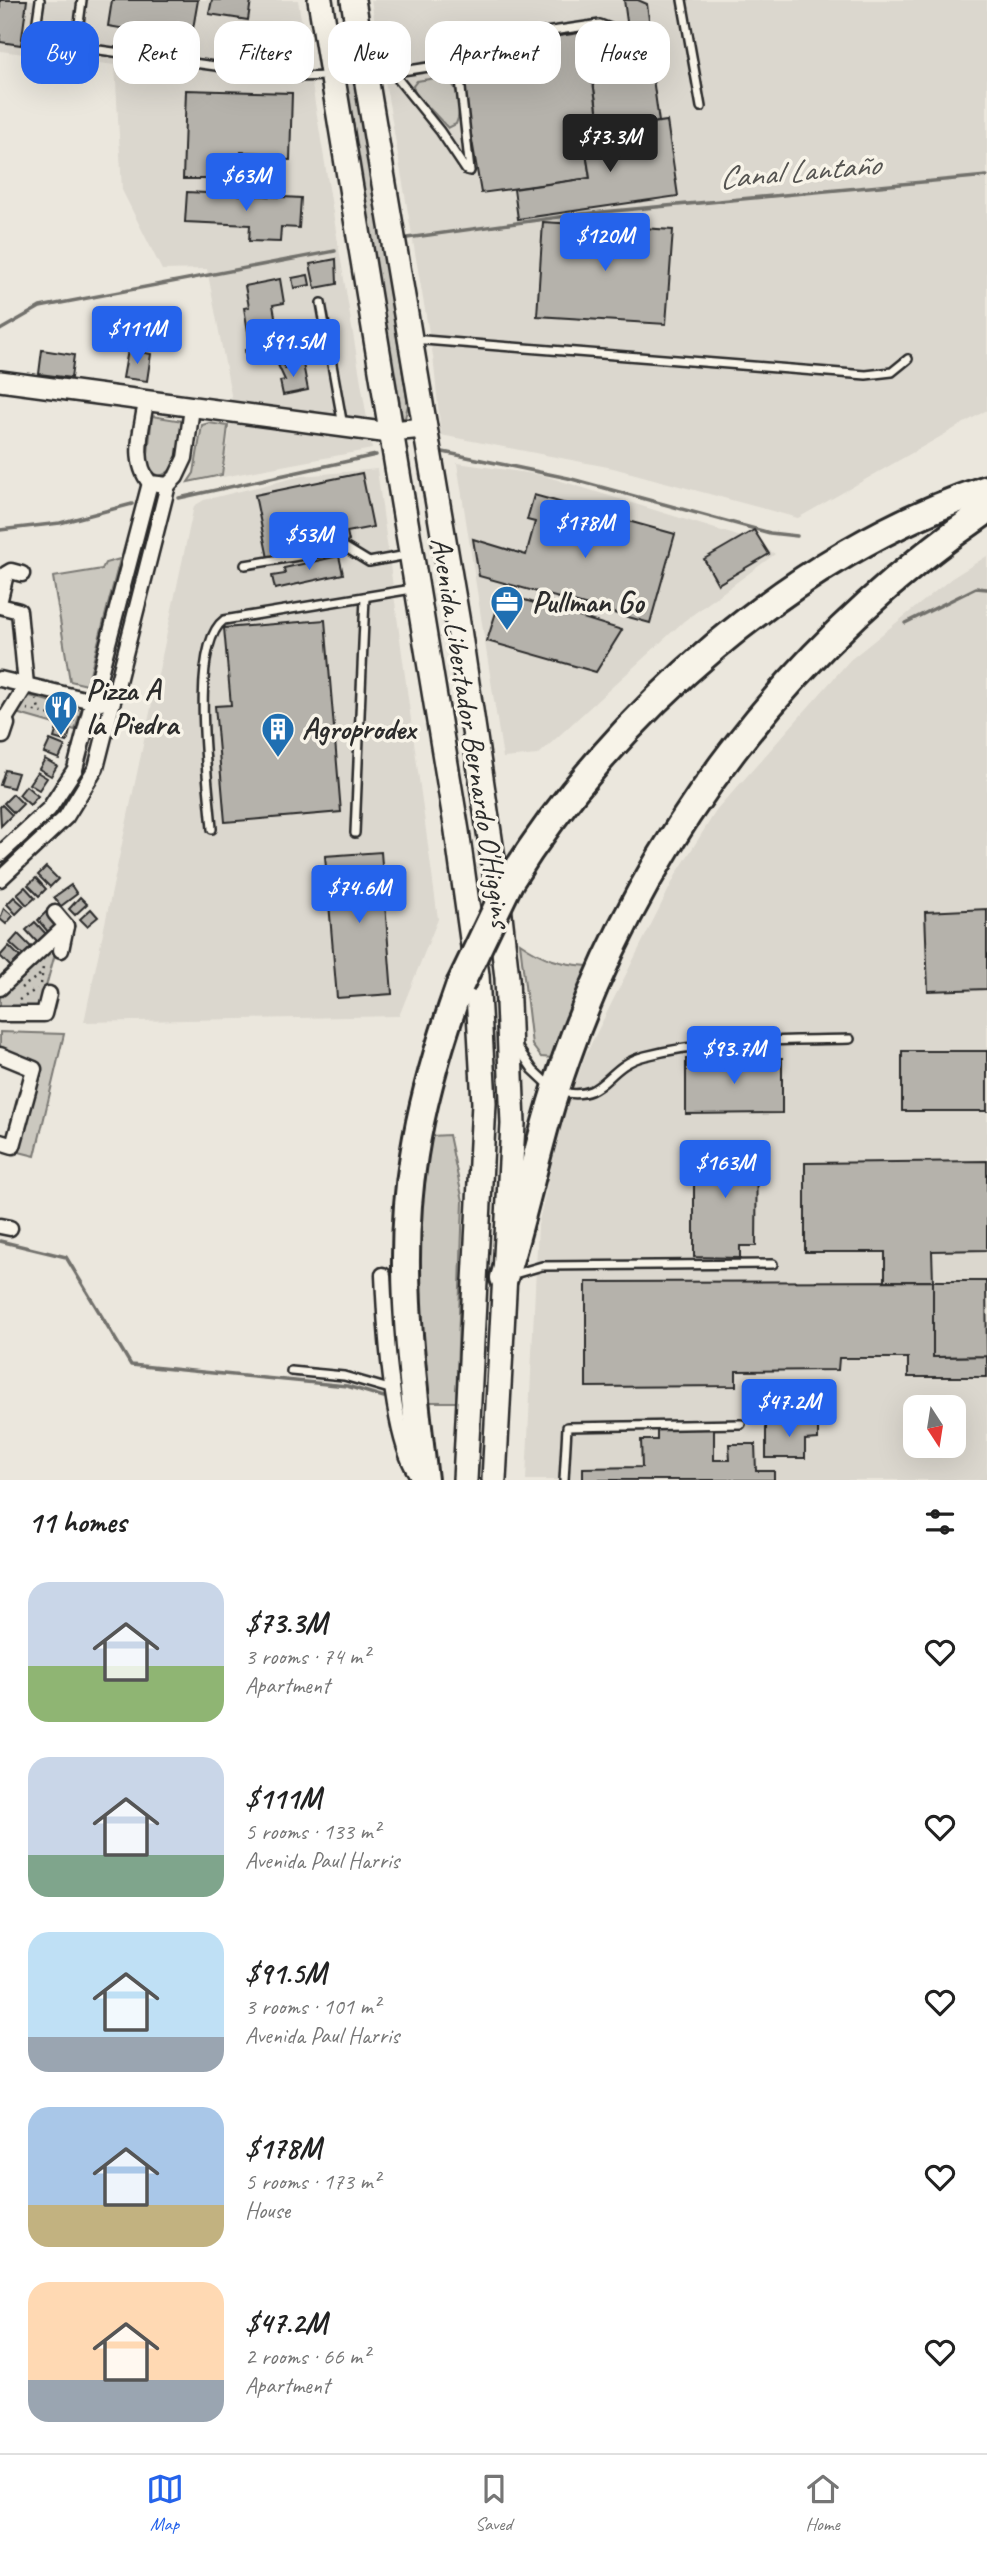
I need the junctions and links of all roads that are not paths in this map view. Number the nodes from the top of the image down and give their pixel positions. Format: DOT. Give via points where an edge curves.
graph roads {
  1 [pos="40,0"];
  2 [pos="82,0"];
  3 [pos="320,0"];
  4 [pos="353,0"];
  5 [pos="682,0"];
  6 [pos="37,21"];
  7 [pos="79,21"];
  8 [pos="356,21"];
  9 [pos="99,50"];
  10 [pos="328,59"];
  11 [pos="328,66"];
  12 [pos="332,84"];
  13 [pos="366,84"];
  14 [pos="402,84"];
  15 [pos="461,84"];
  16 [pos="701,107"];
  17 [pos="321,303"];
  18 [pos="408,339"];
  19 [pos="908,359"];
  20 [pos="0,381"];
  21 [pos="146,402"];
  22 [pos="192,408"];
  23 [pos="343,427"];
  24 [pos="423,428"];
  25 [pos="391,433"];
  26 [pos="150,483"];
  27 [pos="168,485"];
  28 [pos="987,489"];
  29 [pos="987,510"];
  30 [pos="411,554"];
  31 [pos="245,565"];
  32 [pos="22,574"];
  33 [pos="416,589"];
  34 [pos="365,597"];
  35 [pos="0,599"];
  36 [pos="0,606"];
  37 [pos="0,679"];
  38 [pos="26,685"];
  39 [pos="94,702"];
  40 [pos="113,706"];
  41 [pos="6,714"];
  42 [pos="4,736"];
  43 [pos="212,829"];
  44 [pos="355,833"];
  45 [pos="0,854"];
  46 [pos="0,879"];
  47 [pos="55,913"];
  48 [pos="66,926"];
  49 [pos="61,950"];
  50 [pos="0,988"];
  51 [pos="49,994"];
  52 [pos="0,1014"];
  53 [pos="512,1037"];
  54 [pos="850,1039"];
  55 [pos="0,1055"];
  56 [pos="555,1090"];
  57 [pos="0,1142"];
  58 [pos="773,1264"];
  59 [pos="383,1275"];
  60 [pos="504,1278"];
  61 [pos="291,1371"];
  62 [pos="395,1391"];
  63 [pos="741,1424"];
  64 [pos="422,1480"];
  65 [pos="465,1480"];
  66 [pos="494,1480"];
  67 [pos="564,1480"];
  1 -- 6 [label="lane"];
  2 -- 7 [label="lane"];
  3 -- 10 [label="main road, Avenida Libertador Bernardo O'Higgins"];
  4 -- 8 [label="main road, Avenida Libertador Bernardo O'Higgins"];
  5 -- 16 [label="lane"];
  9 -- 11 [label="lane" via="295,77"];
  12 -- 25 [label="main road, Avenida Libertador Bernardo O'Higgins"];
  13 -- 18 [label="main road, Avenida Libertador Bernardo O'Higgins"];
  14 -- 15 [label="lane" via="470,171"];
  17 -- 23 [label="lane"];
  18 -- 19 [label="lane" via="866,375 892,372"];
  18 -- 24 [label="main road, Avenida Libertador Bernardo O'Higgins"];
  20 -- 21 [label="main road"];
  21 -- 22 [label="main road"];
  21 -- 26 [label="street" via="139,451"];
  22 -- 23 [label="main road"];
  22 -- 27 [label="street" via="184,458"];
  23 -- 25 [label="main road"];
  24 -- 25 [label="main road"];
  24 -- 53 [label="main road, Avenida Libertador Bernardo O'Higgins" via="496,879"];
  25 -- 30 [label="main road, Avenida Libertador Bernardo O'Higgins"];
  26 -- 27 [label="street"];
  26 -- 39 [label="street"];
  27 -- 40 [label="street"];
  28 -- 64 [label="highway, bridge" via="904,524 838,561 710,652 625,730 586,773 509,883 460,985 422,1114 408,1211 408,1319"];
  29 -- 56 [label="highway" via="903,574 831,640 733,750 667,846 624,923 589,998"];
  30 -- 31 [label="lane" via="369,562 346,548"];
  30 -- 33 [label="main road, Avenida Libertador Bernardo O'Higgins"];
  32 -- 35 [label="street" via="6,574"];
  33 -- 34 [label="lane"];
  33 -- 65 [label="main road, Avenida Libertador Bernardo O'Higgins" via="474,943 483,1047 483,1145"];
  34 -- 43 [label="lane" via="224,620 217,625 207,645 202,687"];
  34 -- 44 [label="lane"];
  36 -- 38 [label="street" via="19,611"];
  37 -- 38 [label="street"];
  38 -- 39 [label="street"];
  38 -- 41 [label="street"];
  39 -- 40 [label="street"];
  39 -- 45 [label="street" via="68,783 49,809"];
  40 -- 46 [label="street" via="99,759 79,799"];
  41 -- 42 [label="street"];
  47 -- 48 [label="street"];
  48 -- 49 [label="street"];
  48 -- 50 [label="street"];
  51 -- 52 [label="street" via="44,1014"];
  53 -- 56 [label="lane" via="533,1070"];
  53 -- 60 [label="main road, Avenida Libertador Bernardo O'Higgins" via="513,1124"];
  54 -- 56 [label="lane" via="691,1046 627,1062 595,1092 573,1095"];
  55 -- 57 [label="street" via="34,1069 13,1146"];
  56 -- 60 [label="highway"];
  58 -- 60 [label="lane" via="542,1266"];
  59 -- 62 [label="street"];
  60 -- 66 [label="main road, Avenida Libertador Bernardo O'Higgins"];
  61 -- 62 [label="lane" via="344,1376"];
  62 -- 64 [label="street" via="405,1447"];
  63 -- 67 [label="lane" via="567,1427"];
}
